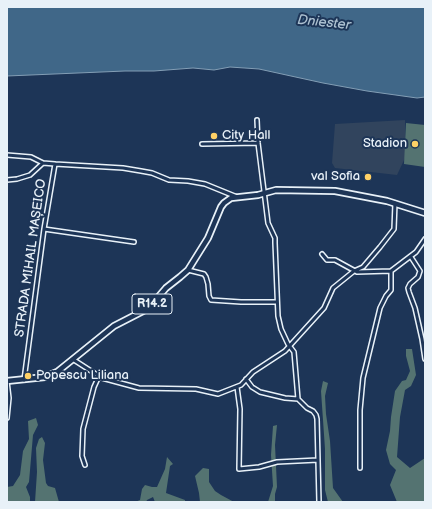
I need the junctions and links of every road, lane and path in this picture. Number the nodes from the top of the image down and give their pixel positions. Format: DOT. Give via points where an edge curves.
graph roads {
  1 [pos="258,120"];
  2 [pos="258,143"];
  3 [pos="202,144"];
  4 [pos="7,155"];
  5 [pos="43,163"];
  6 [pos="55,164"];
  7 [pos="7,180"];
  8 [pos="265,193"];
  9 [pos="237,197"];
  10 [pos="395,203"];
  11 [pos="425,214"];
  12 [pos="44,229"];
  13 [pos="425,239"];
  14 [pos="134,242"];
  15 [pos="322,254"];
  16 [pos="411,256"];
  17 [pos="188,270"];
  18 [pos="354,271"];
  19 [pos="391,272"];
  20 [pos="276,302"];
  21 [pos="290,346"];
  22 [pos="425,359"];
  23 [pos="74,360"];
  24 [pos="99,376"];
  25 [pos="246,379"];
  26 [pos="24,380"];
  27 [pos="7,381"];
  28 [pos="237,387"];
  29 [pos="298,399"];
  30 [pos="7,418"];
  31 [pos="318,460"];
  32 [pos="84,465"];
  33 [pos="360,468"];
  34 [pos="319,502"];
  1 -- 2 [label="street"];
  2 -- 3 [label="street"];
  2 -- 8 [label="street"];
  4 -- 5 [label="street" via="31,157"];
  5 -- 6 [label="street"];
  5 -- 7 [label="street" via="30,175"];
  6 -- 9 [label="street" via="91,165 152,173 169,180 205,184"];
  6 -- 12 [label="street, STRADA MIHAIL MAȘEICO"];
  8 -- 9 [label="main road, R14.2"];
  8 -- 10 [label="main road, R14.2" via="281,190 335,191"];
  8 -- 20 [label="street" via="268,223 275,238"];
  9 -- 17 [label="main road, R14.2" via="224,203 205,243"];
  10 -- 11 [label="main road, R14.2"];
  10 -- 18 [label="street" via="392,231 363,267"];
  12 -- 14 [label="street"];
  12 -- 26 [label="street, STRADA MIHAIL MAȘEICO"];
  13 -- 16 [label="street"];
  15 -- 18 [label="street" via="327,260 335,260"];
  16 -- 19 [label="street"];
  16 -- 22 [label="street" via="420,272 408,288 415,308"];
  17 -- 20 [label="street" via="204,274 211,300"];
  17 -- 23 [label="main road, R14.2" via="166,288 145,311 114,326"];
  18 -- 19 [label="street"];
  18 -- 21 [label="street" via="333,288 324,308"];
  19 -- 33 [label="street" via="391,290 380,308 363,378"];
  20 -- 21 [label="street" via="281,329"];
  21 -- 25 [label="street"];
  21 -- 29 [label="street" via="295,357"];
  23 -- 24 [label="street"];
  23 -- 26 [label="main road, R14.2" via="52,375"];
  24 -- 28 [label="street" via="139,388 196,389 218,394"];
  24 -- 32 [label="street" via="83,429"];
  25 -- 28 [label="street"];
  25 -- 29 [label="street" via="260,392"];
  26 -- 27 [label="main road, R14.2"];
  27 -- 30 [label="street"];
  28 -- 31 [label="street" via="240,409 239,469 278,462"];
  29 -- 31 [label="street" via="316,415"];
  31 -- 34 [label="street"];
}
